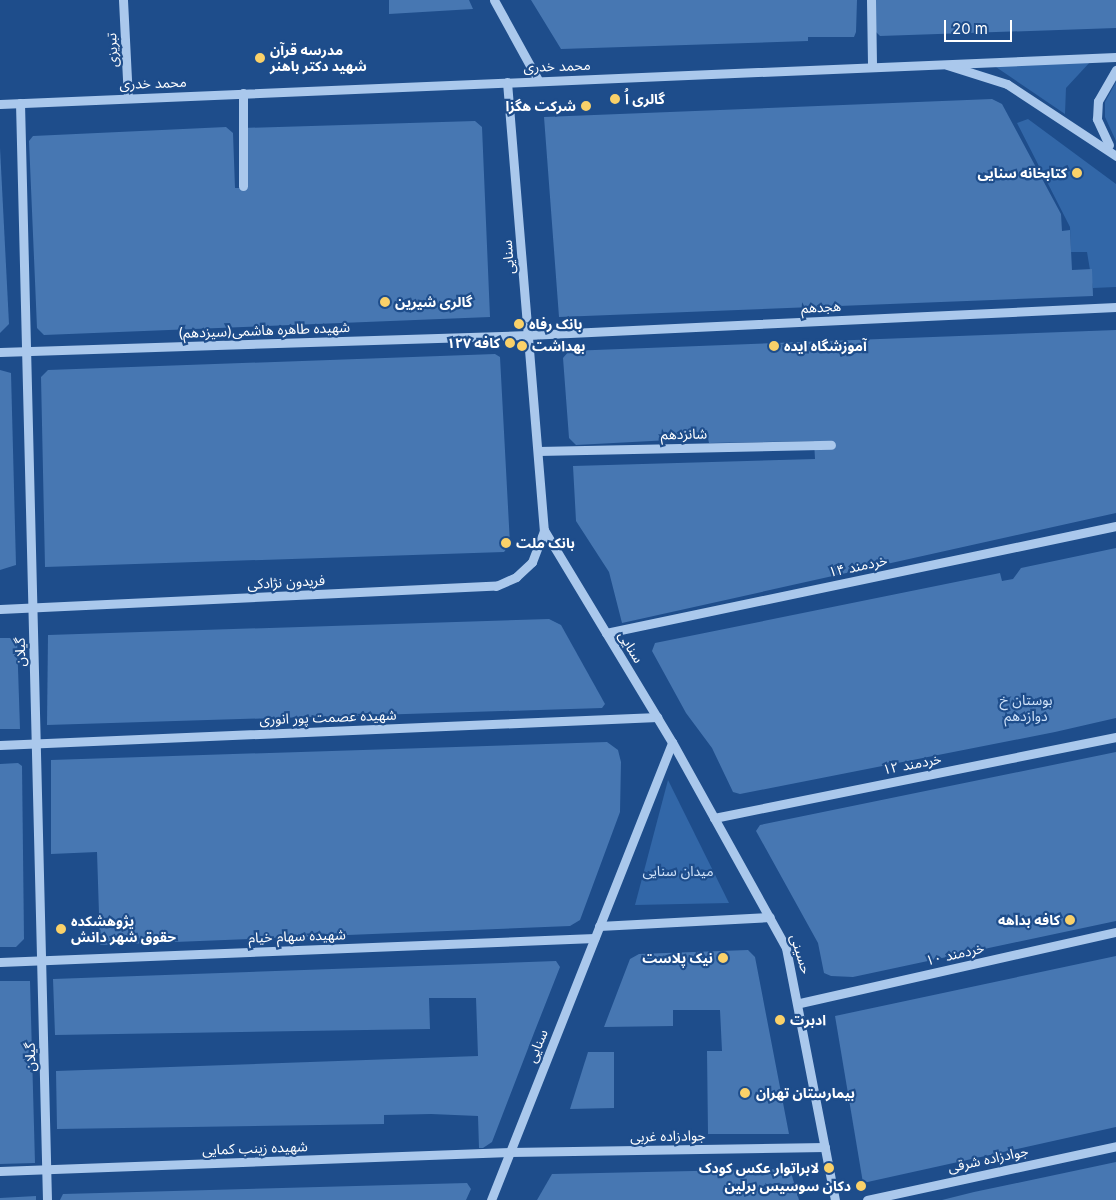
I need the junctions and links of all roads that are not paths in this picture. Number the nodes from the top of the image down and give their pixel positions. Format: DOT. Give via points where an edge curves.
graph roads {
  1 [pos="123,0"];
  2 [pos="494,0"];
  3 [pos="871,0"];
  4 [pos="1116,57"];
  5 [pos="939,63"];
  6 [pos="872,66"];
  7 [pos="1116,70"];
  8 [pos="538,80"];
  9 [pos="507,82"];
  10 [pos="243,93"];
  11 [pos="128,98"];
  12 [pos="20,103"];
  13 [pos="0,104"];
  14 [pos="1115,153"];
  15 [pos="243,186"];
  16 [pos="1116,307"];
  17 [pos="528,335"];
  18 [pos="26,351"];
  19 [pos="0,352"];
  20 [pos="831,445"];
  21 [pos="538,451"];
  22 [pos="1116,526"];
  23 [pos="544,530"];
  24 [pos="33,608"];
  25 [pos="0,609"];
  26 [pos="606,633"];
  27 [pos="657,717"];
  28 [pos="1116,737"];
  29 [pos="672,742"];
  30 [pos="36,743"];
  31 [pos="0,745"];
  32 [pos="714,818"];
  33 [pos="770,916"];
  34 [pos="599,926"];
  35 [pos="1116,932"];
  36 [pos="595,938"];
  37 [pos="41,961"];
  38 [pos="0,962"];
  39 [pos="800,1003"];
  40 [pos="1116,1146"];
  41 [pos="825,1147"];
  42 [pos="510,1152"];
  43 [pos="46,1169"];
  44 [pos="0,1171"];
  45 [pos="47,1200"];
  46 [pos="491,1200"];
  47 [pos="835,1200"];
  48 [pos="867,1200"];
  1 -- 11 [label="street, تبریزی"];
  2 -- 8 [label="street"];
  3 -- 6 [label="street"];
  4 -- 5 [label="street, محمد خدری"];
  5 -- 6 [label="street, محمد خدری"];
  5 -- 14 [label="street" via="1007,84"];
  6 -- 8 [label="street, محمد خدری"];
  7 -- 14 [label="street" via="1098,101 1102,136"];
  8 -- 9 [label="street, محمد خدری"];
  9 -- 10 [label="street, محمد خدری"];
  9 -- 17 [label="street, سنایی"];
  10 -- 11 [label="street, محمد خدری"];
  10 -- 15 [label="street"];
  11 -- 12 [label="street, محمد خدری"];
  12 -- 13 [label="street, محمد خدری"];
  12 -- 18 [label="street, گیلان"];
  16 -- 17 [label="street, هجدهم"];
  17 -- 18 [label="street, شهیده طاهره هاشمی(سیزدهم)"];
  17 -- 21 [label="street, سنایی"];
  18 -- 19 [label="street, شهیده طاهره هاشمی(سیزدهم)"];
  18 -- 24 [label="street, گیلان"];
  20 -- 21 [label="street, شانزدهم"];
  21 -- 23 [label="street, سنایی"];
  22 -- 26 [label="street, خردمند ۱۴"];
  23 -- 24 [label="street, فریدون نژادکی" via="532,562 496,586"];
  23 -- 26 [label="street, سنایی"];
  24 -- 25 [label="street, فریدون نژادکی"];
  24 -- 30 [label="street, گیلان"];
  26 -- 27 [label="street, سنایی"];
  27 -- 29 [label="street, سنایی"];
  27 -- 30 [label="street, شهیده عصمت پور انوری"];
  28 -- 32 [label="street, خردمند ۱۲"];
  29 -- 32 [label="street, حسینی"];
  29 -- 34 [label="street, سنایی"];
  30 -- 31 [label="street, شهیده عصمت پور انوری"];
  30 -- 37 [label="street, گیلان"];
  32 -- 33 [label="street, حسینی"];
  33 -- 34 [label="street"];
  33 -- 39 [label="street, حسینی" via="792,964"];
  34 -- 36 [label="street, سنایی"];
  35 -- 39 [label="street, خردمند ۱۰"];
  36 -- 37 [label="street, شهیده سهام خیام"];
  36 -- 42 [label="street, سنایی"];
  37 -- 38 [label="street, شهیده سهام خیام"];
  37 -- 43 [label="street, گیلان"];
  39 -- 41 [label="street, حسینی"];
  40 -- 48 [label="street, جوادزاده شرقی"];
  41 -- 42 [label="street, جوادزاده غربی"];
  41 -- 47 [label="street, حسینی"];
  42 -- 43 [label="street, شهیده زینب کمایی"];
  42 -- 46 [label="street, سنایی"];
  43 -- 44 [label="street, شهیده زینب کمایی"];
  43 -- 45 [label="street, گیلان"];
}
